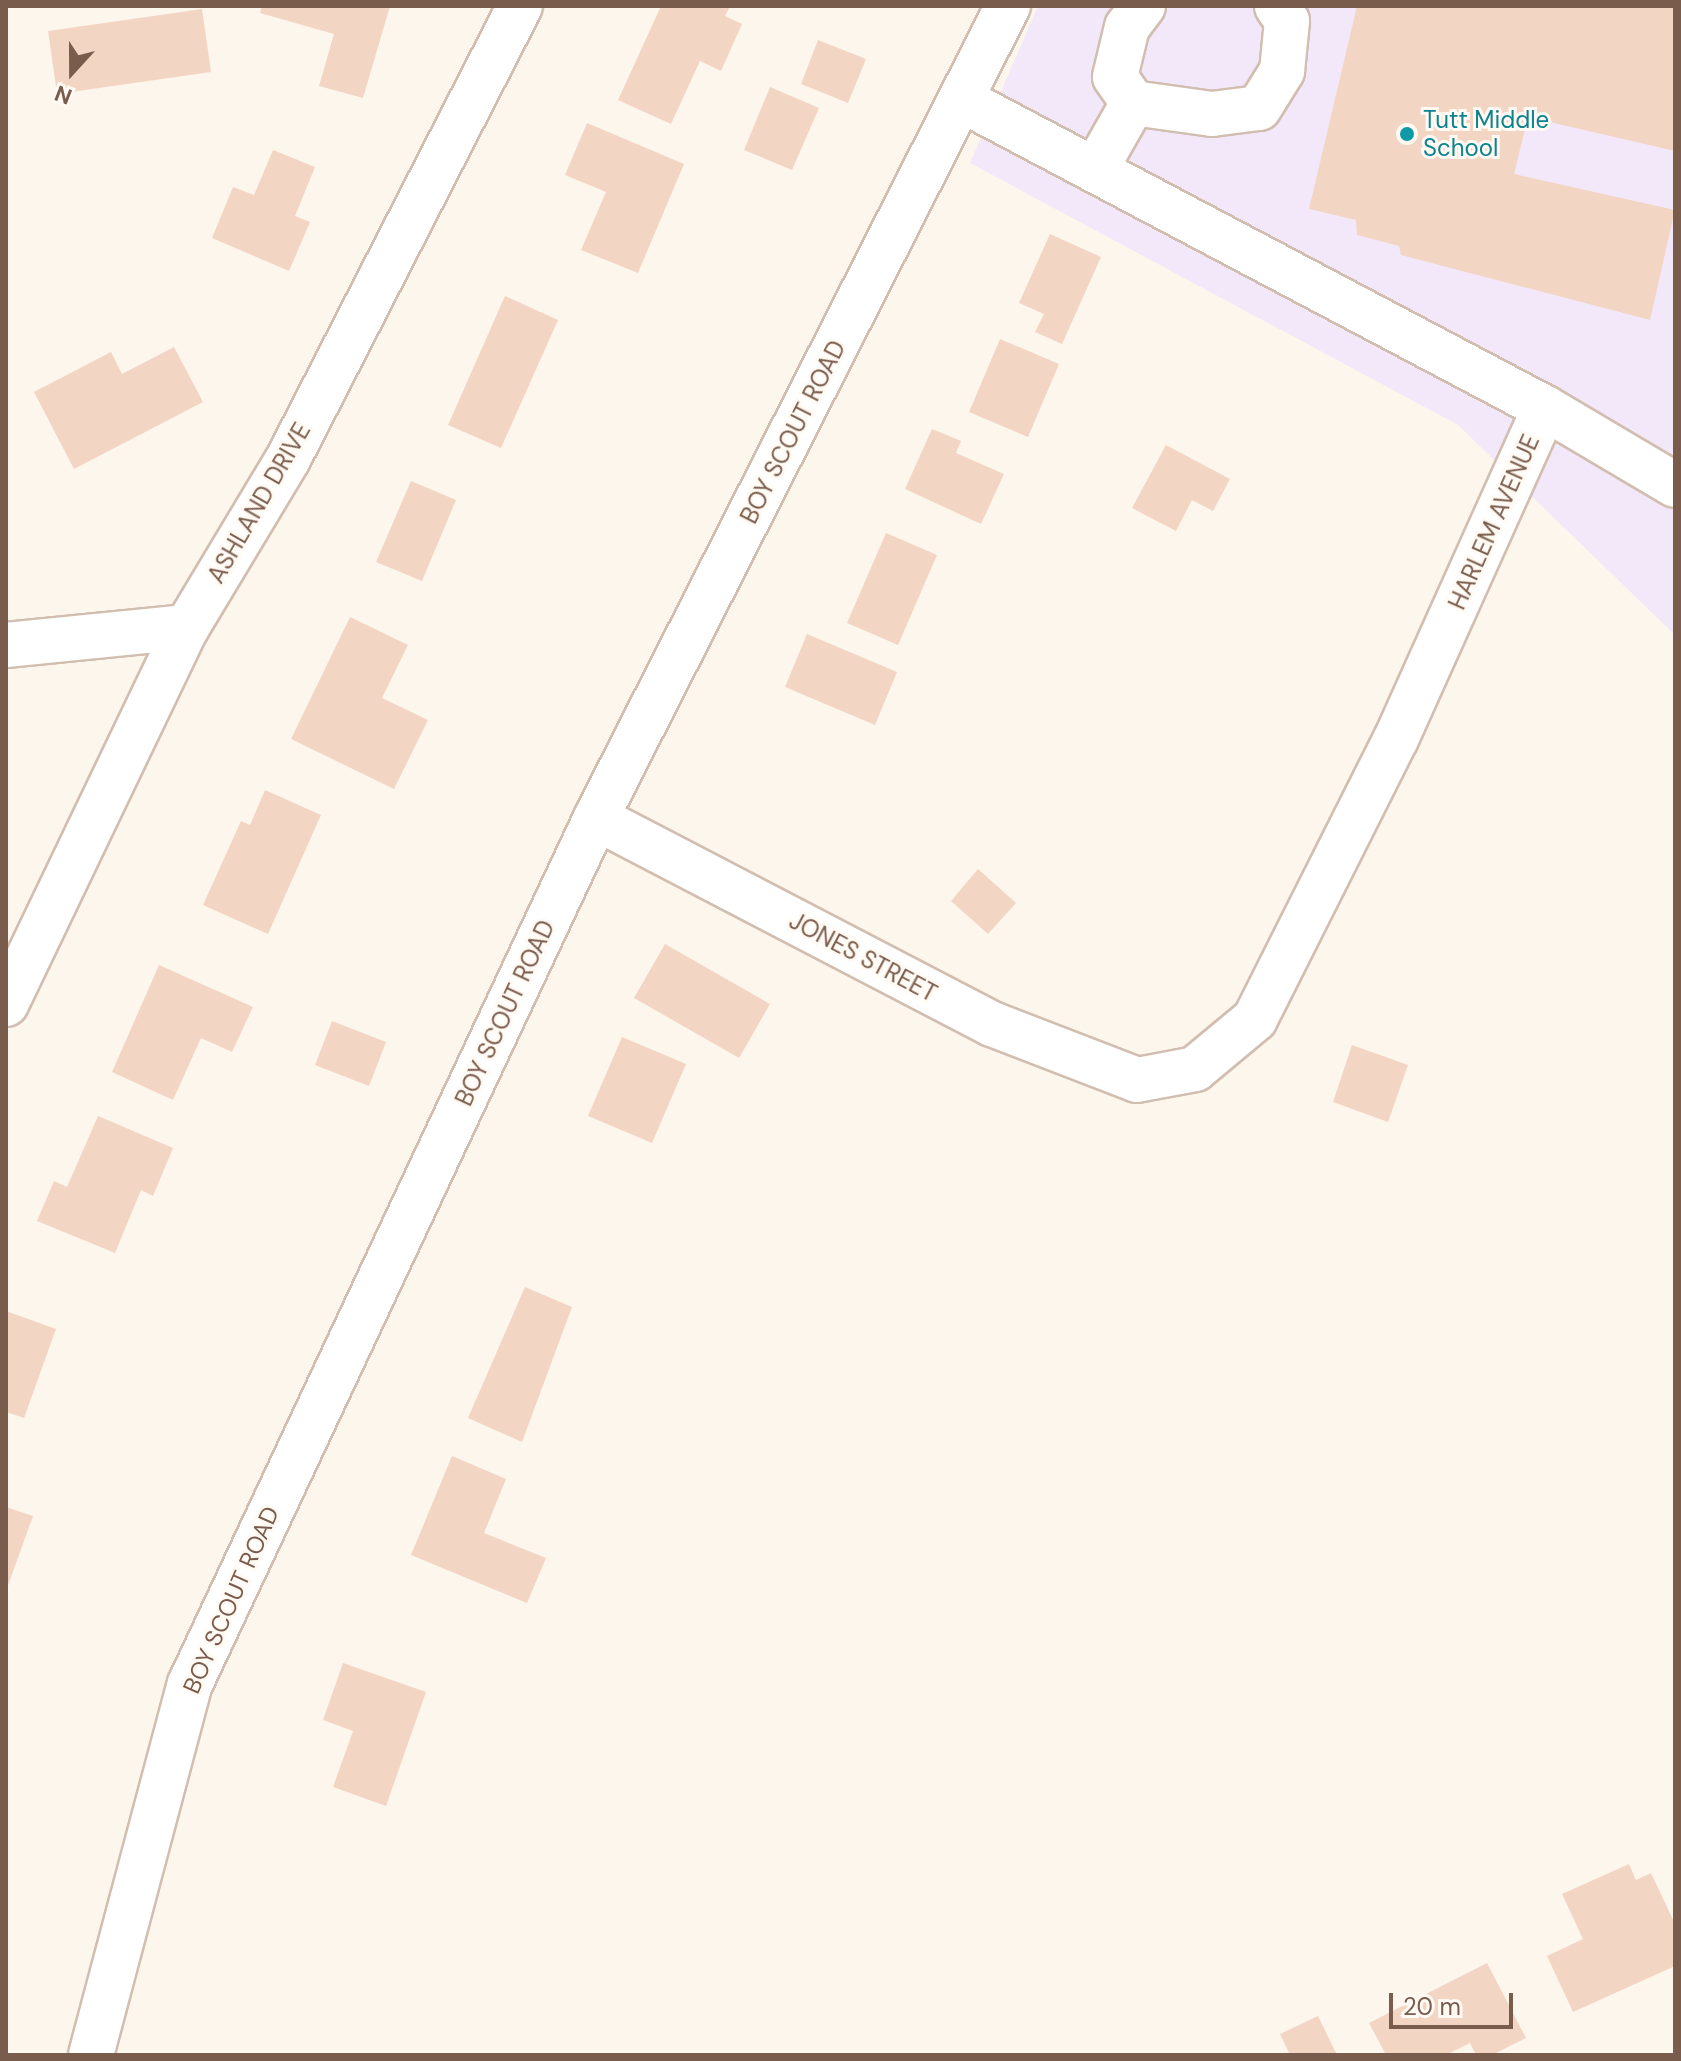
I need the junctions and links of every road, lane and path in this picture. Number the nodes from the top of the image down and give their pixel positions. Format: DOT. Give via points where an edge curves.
graph roads {
  1 [pos="520,6"];
  2 [pos="1008,6"];
  3 [pos="1143,6"];
  4 [pos="1277,6"];
  5 [pos="962,100"];
  6 [pos="1133,103"];
  7 [pos="1095,170"];
  8 [pos="1545,408"];
  9 [pos="1675,485"];
  10 [pos="187,627"];
  11 [pos="6,645"];
  12 [pos="596,818"];
  13 [pos="6,1004"];
  14 [pos="1137,1080"];
  15 [pos="91,2055"];
  1 -- 10 [label="street, ASHLAND DRIVE" via="288,459"];
  2 -- 5 [label="street, BOY SCOUT ROAD"];
  3 -- 6 [label="street" via="1127,27 1115,77"];
  4 -- 6 [label="street" via="1287,21 1282,71 1259,108 1212,114"];
  5 -- 7 [label="street, HARLEM AVENUE"];
  5 -- 12 [label="street, BOY SCOUT ROAD"];
  6 -- 7 [label="street"];
  7 -- 8 [label="street, HARLEM AVENUE"];
  8 -- 9 [label="street"];
  8 -- 14 [label="street, HARLEM AVENUE" via="1396,739 1255,1019 1195,1069"];
  10 -- 11 [label="street"];
  10 -- 13 [label="street, ASHLAND DRIVE"];
  12 -- 14 [label="street, JONES STREET" via="992,1024"];
  12 -- 15 [label="street, BOY SCOUT ROAD" via="190,1684"];
}
